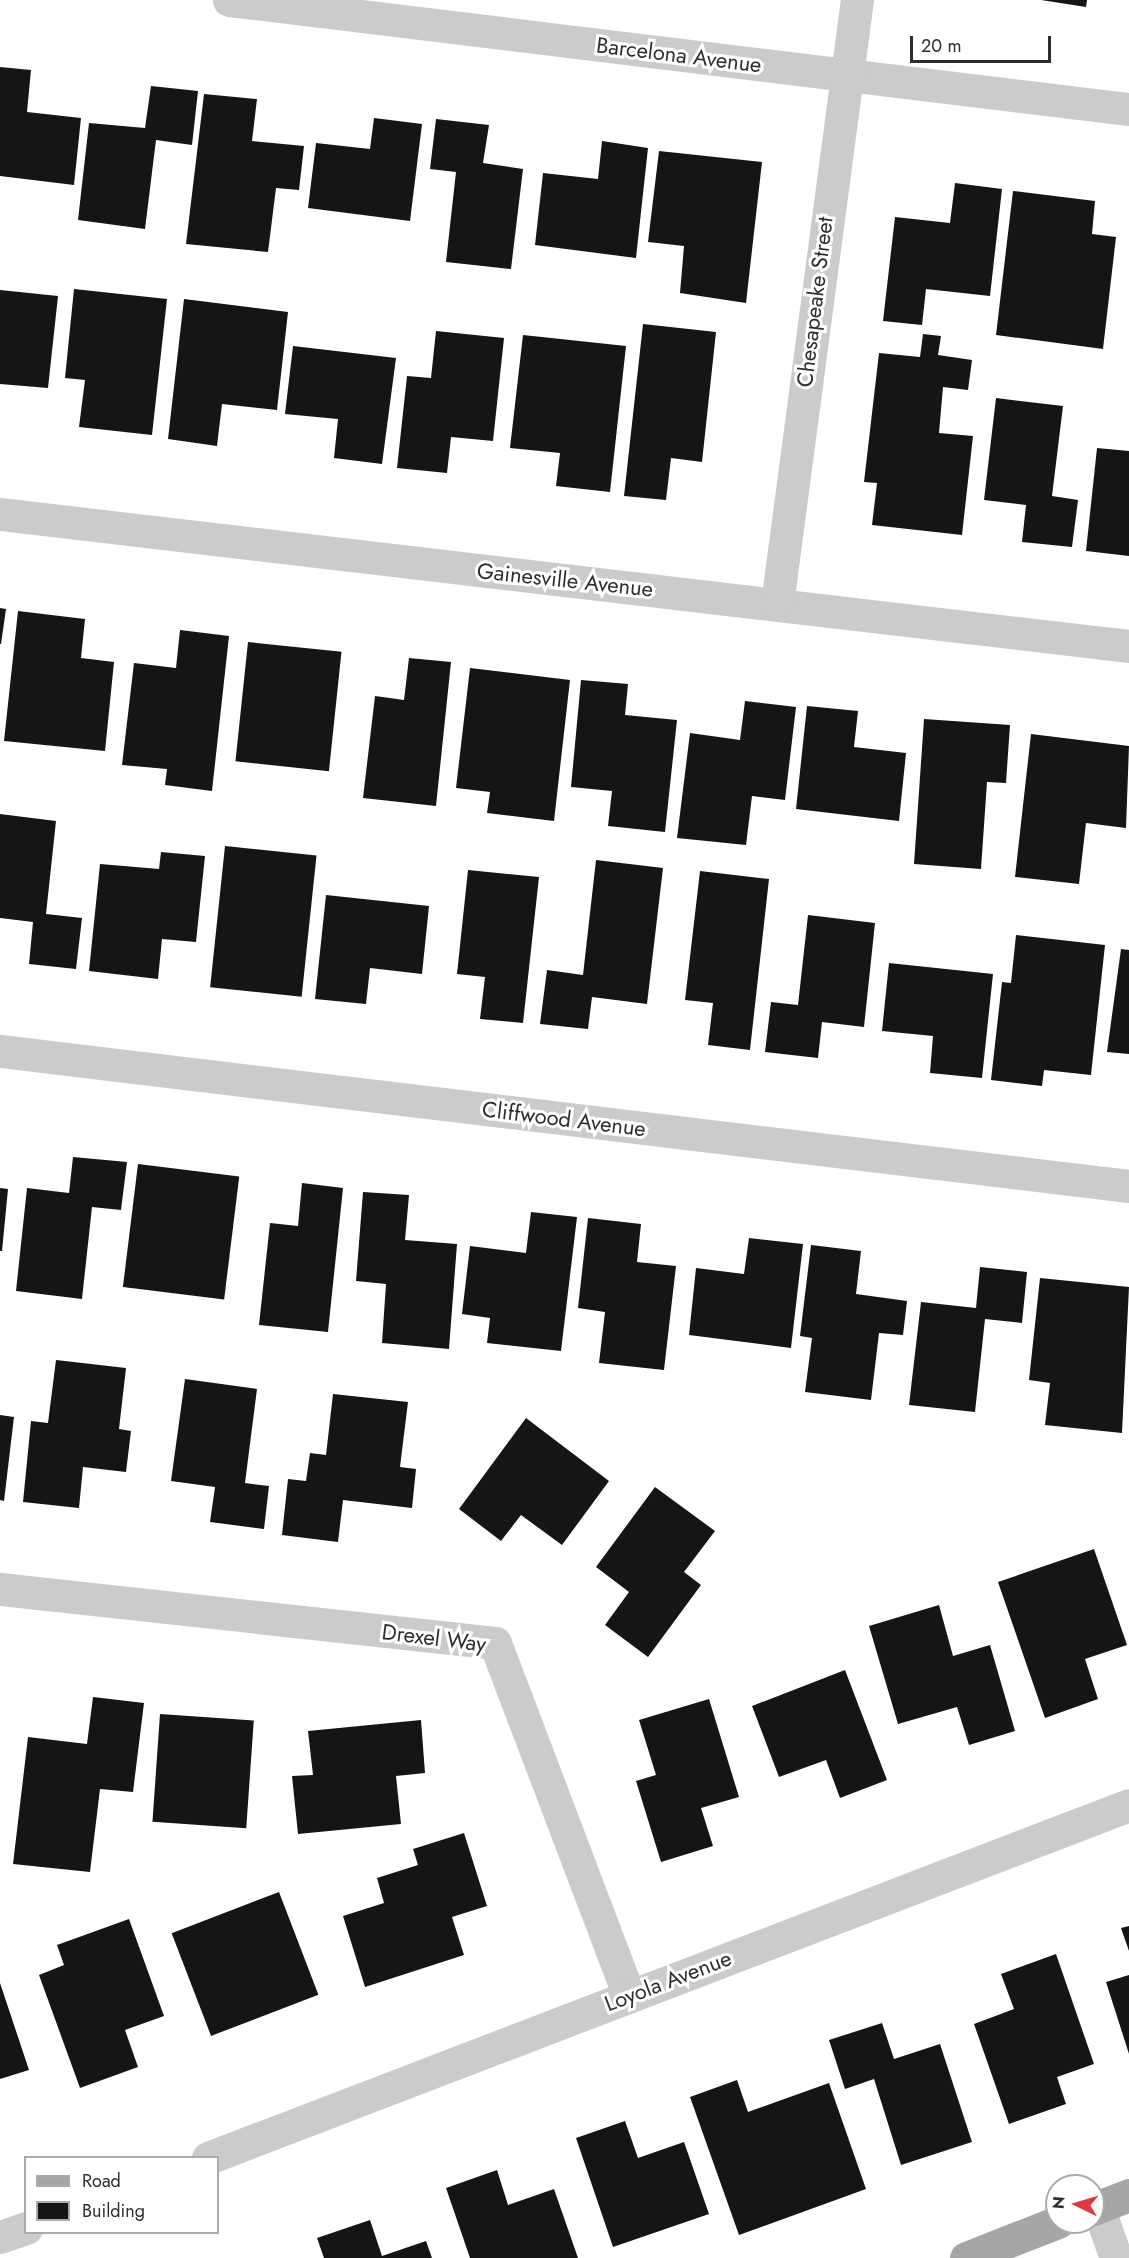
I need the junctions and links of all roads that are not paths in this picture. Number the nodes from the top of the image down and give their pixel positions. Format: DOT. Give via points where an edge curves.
graph roads {
  1 [pos="229,0"];
  2 [pos="857,0"];
  3 [pos="845,75"];
  4 [pos="1129,109"];
  5 [pos="0,514"];
  6 [pos="777,604"];
  7 [pos="1129,646"];
  8 [pos="0,1051"];
  9 [pos="1129,1186"];
  10 [pos="0,1589"];
  11 [pos="1129,1805"];
  12 [pos="629,1996"];
  13 [pos="211,2156"];
  14 [pos="1129,2195"];
  15 [pos="1105,2204"];
  16 [pos="1045,2227"];
  17 [pos="24,2229"];
  18 [pos="1105,2232"];
  19 [pos="0,2237"];
  20 [pos="966,2258"];
  21 [pos="1116,2258"];
  1 -- 3 [label="street, Barcelona Avenue"];
  2 -- 3 [label="street, Chesapeake Street"];
  3 -- 4 [label="street, Barcelona Avenue"];
  3 -- 6 [label="street, Chesapeake Street"];
  5 -- 6 [label="street, Gainesville Avenue"];
  6 -- 7 [label="street, Gainesville Avenue"];
  8 -- 9 [label="street, Cliffwood Avenue"];
  10 -- 12 [label="street, Drexel Way" via="495,1643"];
  11 -- 12 [label="street, Loyola Avenue"];
  12 -- 13 [label="street, Loyola Avenue"];
  14 -- 15 [label="main road"];
  16 -- 20 [label="main road"];
  17 -- 19 [label="street"];
  18 -- 21 [label="street"];
}
